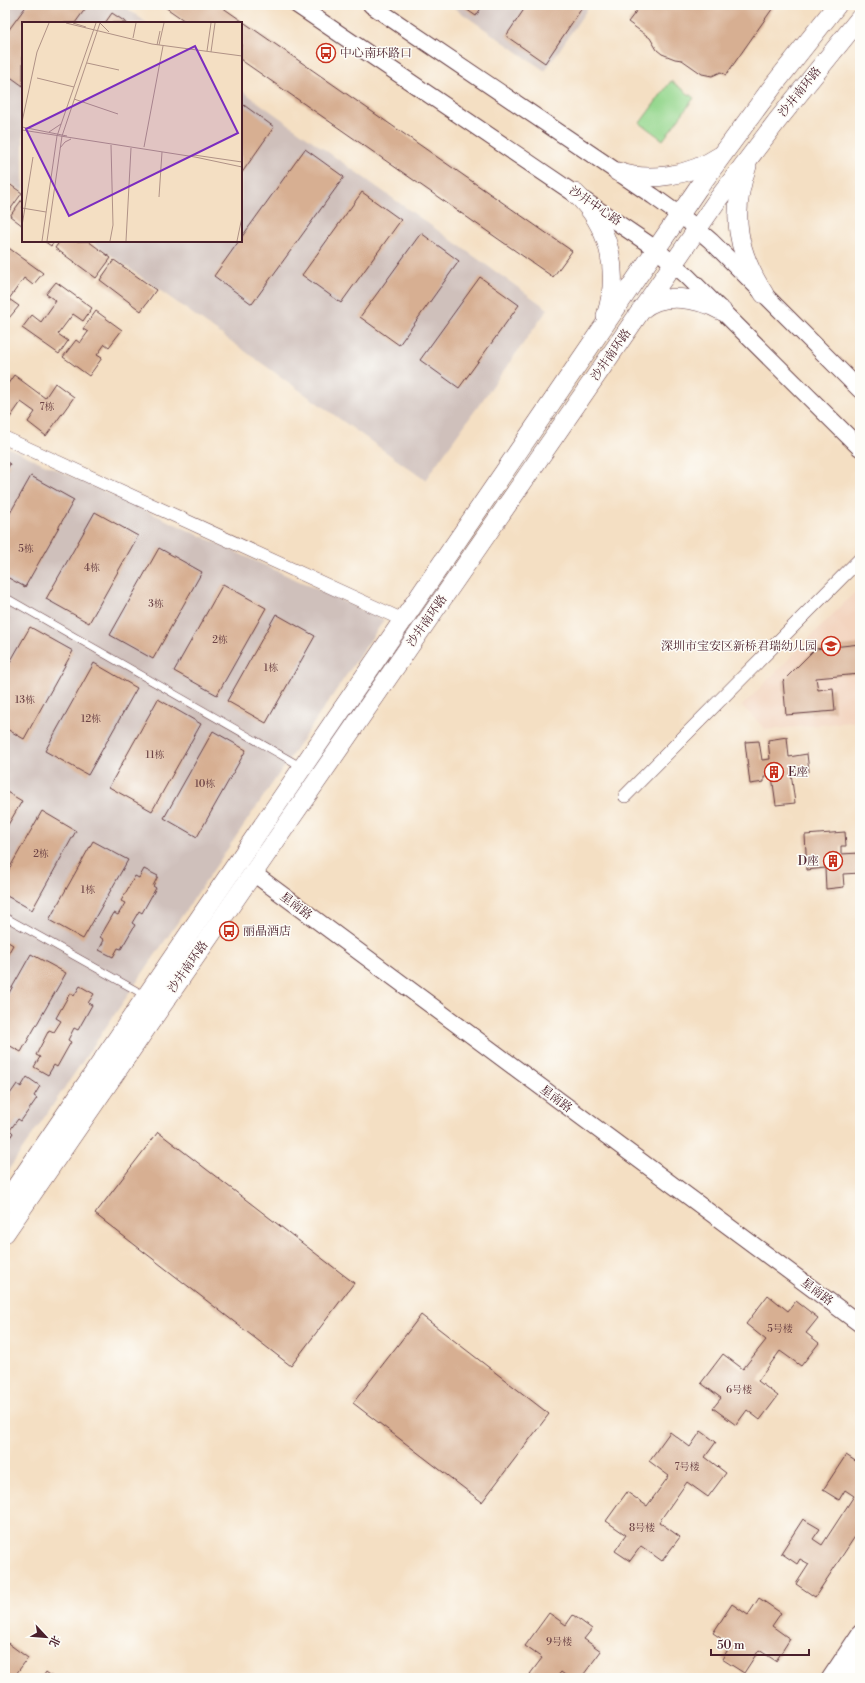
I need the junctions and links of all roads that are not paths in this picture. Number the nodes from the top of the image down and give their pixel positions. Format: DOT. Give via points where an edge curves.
graph roads {
  1 [pos="297,5"];
  2 [pos="371,5"];
  3 [pos="837,5"];
  4 [pos="860,18"];
  5 [pos="774,86"];
  6 [pos="792,103"];
  7 [pos="753,151"];
  8 [pos="724,153"];
  9 [pos="618,172"];
  10 [pos="575,193"];
  11 [pos="680,215"];
  12 [pos="697,229"];
  13 [pos="656,249"];
  14 [pos="674,263"];
  15 [pos="764,294"];
  16 [pos="640,311"];
  17 [pos="722,311"];
  18 [pos="600,332"];
  19 [pos="860,390"];
  20 [pos="5,438"];
  21 [pos="860,448"];
  22 [pos="860,559"];
  23 [pos="5,597"];
  24 [pos="403,620"];
  25 [pos="302,767"];
  26 [pos="625,796"];
  27 [pos="253,873"];
  28 [pos="5,918"];
  29 [pos="146,996"];
  30 [pos="5,1203"];
  31 [pos="5,1233"];
  32 [pos="860,1324"];
  33 [pos="860,1633"];
  34 [pos="860,1657"];
  35 [pos="830,1678"];
  36 [pos="846,1678"];
  1 -- 10 [label="street, 沙井中心路"];
  2 -- 9 [label="street"];
  3 -- 5 [label="main road, 沙井南环路"];
  4 -- 6 [label="main road, 沙井南环路"];
  5 -- 6 [label="main road" via="770,97 774,104 781,108"];
  5 -- 8 [label="main road, 沙井南环路"];
  6 -- 7 [label="main road, 沙井南环路"];
  7 -- 12 [label="main road, 沙井南环路"];
  7 -- 15 [label="main road" via="739,193 738,230 747,262"];
  8 -- 9 [label="main road" via="701,166 673,175 642,177"];
  8 -- 11 [label="main road, 沙井南环路"];
  9 -- 11 [label="street"];
  10 -- 13 [label="street, 沙井中心路"];
  10 -- 18 [label="main road" via="589,207 597,220 611,257 612,290"];
  11 -- 12 [label="street"];
  11 -- 13 [label="main road, 沙井南环路"];
  12 -- 14 [label="main road, 沙井南环路"];
  12 -- 15 [label="street"];
  13 -- 14 [label="street, 沙井中心路"];
  13 -- 18 [label="main road, 沙井南环路"];
  14 -- 16 [label="main road, 沙井南环路"];
  14 -- 17 [label="street, 沙井中心路"];
  15 -- 19 [label="street"];
  16 -- 17 [label="main road" via="654,302 673,299 699,301"];
  16 -- 27 [label="main road, 沙井南环路"];
  17 -- 21 [label="street, 沙井中心路"];
  18 -- 24 [label="main road, 沙井南环路"];
  20 -- 24 [label="street"];
  22 -- 26 [label="street"];
  23 -- 25 [label="lane"];
  24 -- 25 [label="main road, 沙井南环路"];
  25 -- 29 [label="main road, 沙井南环路"];
  27 -- 31 [label="main road, 沙井南环路"];
  27 -- 32 [label="street, 星南路"];
  28 -- 29 [label="lane"];
  29 -- 30 [label="main road, 沙井南环路"];
  33 -- 35 [label="street"];
  34 -- 36 [label="street"];
}
